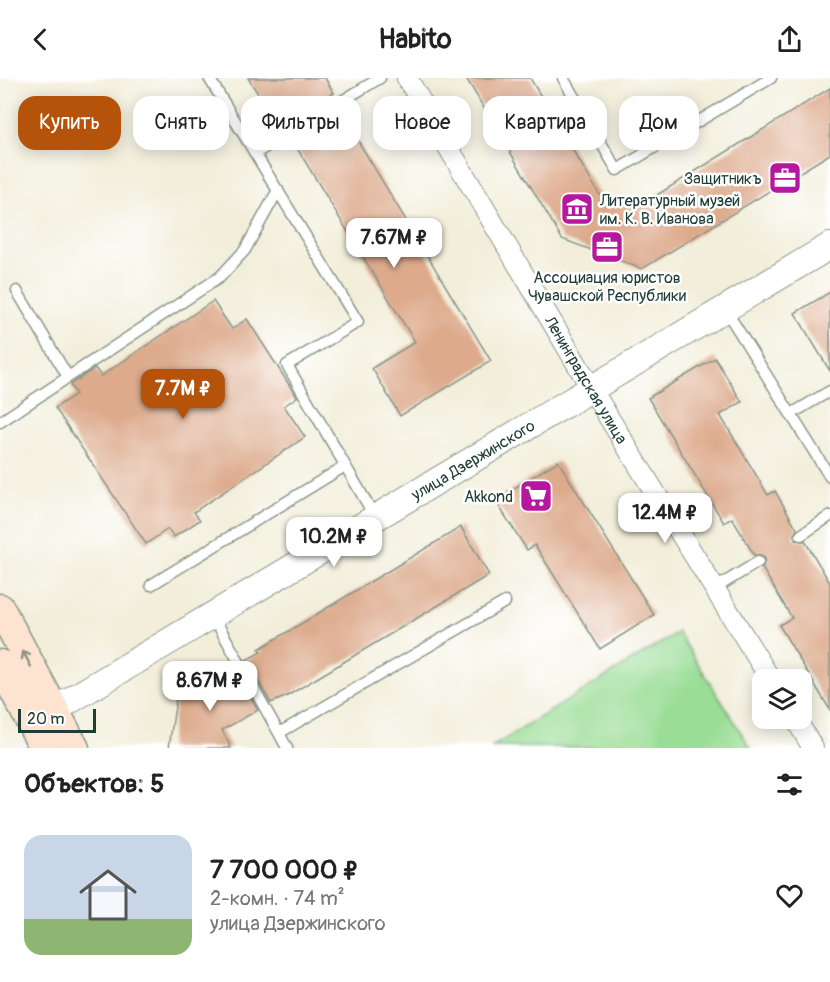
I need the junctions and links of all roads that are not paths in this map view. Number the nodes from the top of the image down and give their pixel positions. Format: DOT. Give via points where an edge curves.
graph roads {
  1 [pos="209,78"];
  2 [pos="380,78"];
  3 [pos="407,78"];
  4 [pos="563,78"];
  5 [pos="771,78"];
  6 [pos="256,153"];
  7 [pos="278,190"];
  8 [pos="830,246"];
  9 [pos="17,291"];
  10 [pos="725,309"];
  11 [pos="68,377"];
  12 [pos="592,389"];
  13 [pos="830,391"];
  14 [pos="791,414"];
  15 [pos="0,422"];
  16 [pos="345,466"];
  17 [pos="830,477"];
  18 [pos="830,516"];
  19 [pos="376,518"];
  20 [pos="801,535"];
  21 [pos="758,562"];
  22 [pos="151,585"];
  23 [pos="714,588"];
  24 [pos="505,602"];
  25 [pos="0,608"];
  26 [pos="213,615"];
  27 [pos="0,664"];
  28 [pos="764,669"];
  29 [pos="43,716"];
  30 [pos="802,729"];
  31 [pos="279,733"];
  32 [pos="45,748"];
  33 [pos="75,748"];
  34 [pos="287,748"];
  35 [pos="813,748"];
  1 -- 6 [label="lane"];
  2 -- 6 [label="lane"];
  3 -- 12 [label="street, Ленинградская улица"];
  4 -- 5 [label="lane" via="617,170"];
  6 -- 7 [label="lane"];
  7 -- 11 [label="lane" via="245,250 220,277"];
  7 -- 16 [label="lane" via="358,322 287,365"];
  8 -- 10 [label="street, улица Дзержинского"];
  9 -- 11 [label="lane"];
  10 -- 12 [label="street, улица Дзержинского"];
  10 -- 14 [label="lane"];
  11 -- 15 [label="lane"];
  12 -- 19 [label="street, улица Дзержинского"];
  12 -- 23 [label="street, Ленинградская улица"];
  13 -- 14 [label="lane"];
  14 -- 17 [label="lane"];
  16 -- 19 [label="lane"];
  16 -- 22 [label="lane"];
  18 -- 20 [label="lane"];
  19 -- 26 [label="street, улица Дзержинского"];
  21 -- 23 [label="lane"];
  23 -- 28 [label="street, Ленинградская улица"];
  24 -- 31 [label="lane"];
  29 -- 25 [label="main road, one-way"];
  26 -- 29 [label="street, улица Дзержинского"];
  26 -- 31 [label="lane"];
  27 -- 29 [label="main road"];
  29 -- 32 [label="main road"];
  29 -- 33 [label="main road"];
  30 -- 35 [label="street"];
  31 -- 34 [label="lane"];
}
